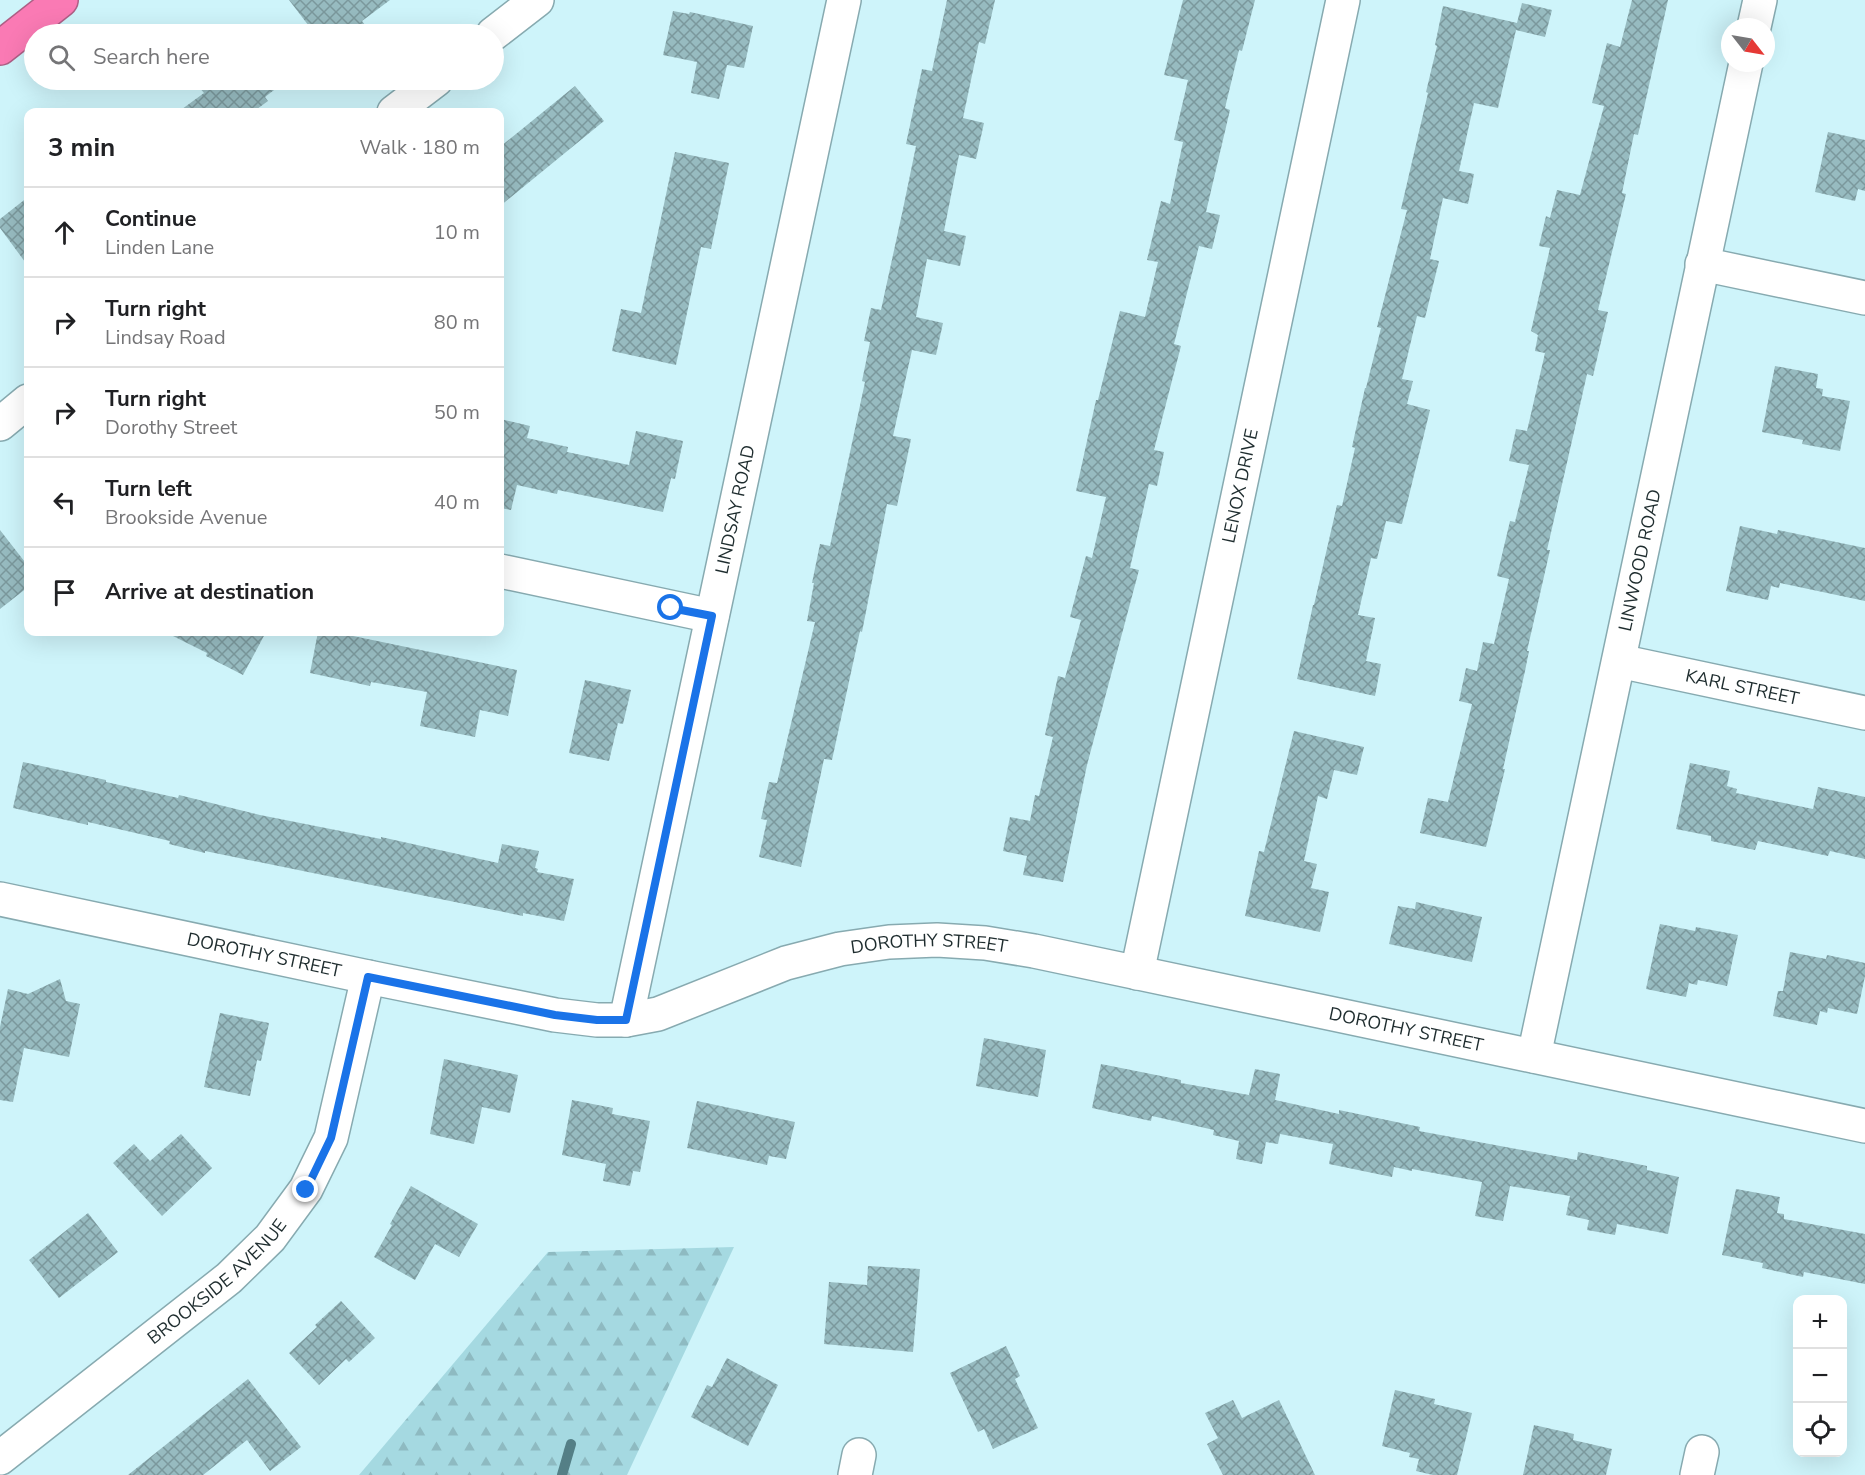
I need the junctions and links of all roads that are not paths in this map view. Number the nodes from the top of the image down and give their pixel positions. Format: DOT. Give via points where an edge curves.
graph roads {
  1 [pos="61,0"];
  2 [pos="537,0"];
  3 [pos="844,0"];
  4 [pos="1343,0"];
  5 [pos="1760,0"];
  6 [pos="1756,18"];
  7 [pos="30,24"];
  8 [pos="504,26"];
  9 [pos="24,29"];
  10 [pos="0,48"];
  11 [pos="1744,72"];
  12 [pos="423,90"];
  13 [pos="399,108"];
  14 [pos="1702,264"];
  15 [pos="1865,298"];
  16 [pos="24,404"];
  17 [pos="0,424"];
  18 [pos="504,572"];
  19 [pos="712,616"];
  20 [pos="1619,661"];
  21 [pos="1865,713"];
  22 [pos="0,899"];
  23 [pos="1137,973"];
  24 [pos="368,977"];
  25 [pos="626,1020"];
  26 [pos="1534,1056"];
  27 [pos="1865,1126"];
  28 [pos="0,1458"];
  1 -- 7 [label="highway"];
  2 -- 8 [label="street"];
  3 -- 19 [label="street, LINDSAY ROAD"];
  4 -- 23 [label="street, LENOX DRIVE"];
  5 -- 6 [label="street"];
  9 -- 10 [label="highway"];
  11 -- 14 [label="street, LINWOOD ROAD"];
  12 -- 13 [label="street"];
  14 -- 15 [label="street"];
  14 -- 20 [label="street, LINWOOD ROAD"];
  16 -- 17 [label="street"];
  18 -- 19 [label="street"];
  19 -- 25 [label="street, LINDSAY ROAD"];
  20 -- 21 [label="street, KARL STREET"];
  20 -- 26 [label="street, LINWOOD ROAD"];
  22 -- 24 [label="street, DOROTHY STREET"];
  23 -- 25 [label="street, DOROTHY STREET" via="985,943 889,942 786,963 658,1014"];
  23 -- 26 [label="street, DOROTHY STREET"];
  24 -- 25 [label="street, DOROTHY STREET" via="555,1015"];
  24 -- 28 [label="street, BROOKSIDE AVENUE" via="331,1138 306,1190 270,1238 229,1278"];
  26 -- 27 [label="street, DOROTHY STREET"];
}
